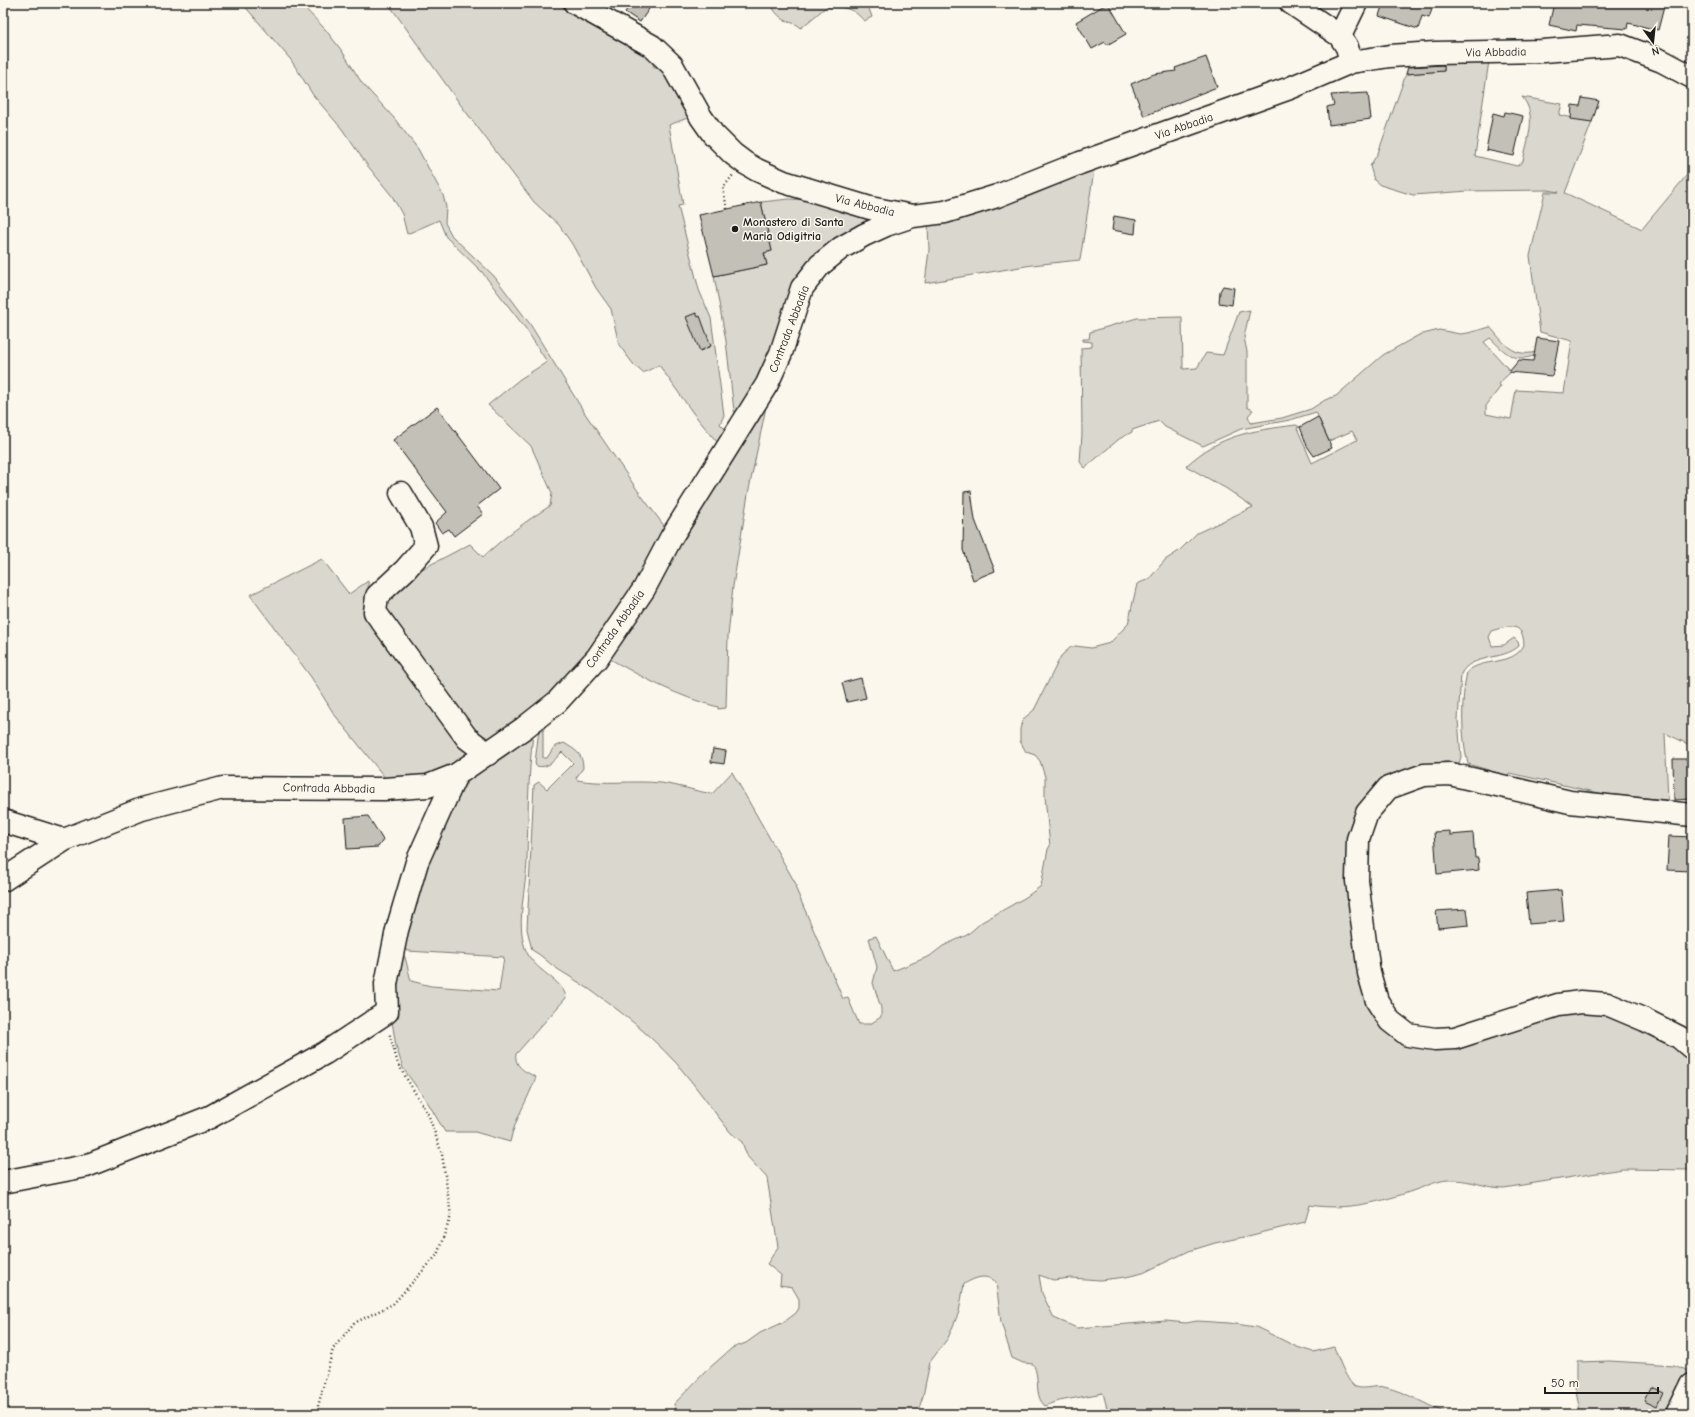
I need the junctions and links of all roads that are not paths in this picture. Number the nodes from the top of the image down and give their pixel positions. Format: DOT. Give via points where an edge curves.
graph roads {
  1 [pos="575,3"];
  2 [pos="1291,3"];
  3 [pos="1356,3"];
  4 [pos="1340,36"];
  5 [pos="1351,62"];
  6 [pos="1692,77"];
  7 [pos="913,216"];
  8 [pos="401,493"];
  9 [pos="488,754"];
  10 [pos="456,775"];
  11 [pos="1692,815"];
  12 [pos="3,821"];
  13 [pos="64,840"];
  14 [pos="3,880"];
  15 [pos="1692,1048"];
  16 [pos="3,1182"];
  17 [pos="1692,1385"];
  18 [pos="1678,1414"];
  1 -- 7 [label="street, Via Abbadia" via="652,46 672,65 701,117 722,144 745,163 770,177 870,208"];
  2 -- 4 [label="street"];
  3 -- 4 [label="street"];
  4 -- 5 [label="street" via="1347,47"];
  5 -- 6 [label="street, Via Abbadia" via="1435,53 1543,51 1620,45 1662,61"];
  5 -- 7 [label="street, Via Abbadia" via="1290,88 1080,163 998,196 945,212"];
  7 -- 9 [label="street, Contrada Abbadia" via="886,225 841,248 820,265 802,288 781,353 767,384 672,536 644,589 598,658 557,702"];
  8 -- 9 [label="street" via="421,527 426,546 377,596 375,612 467,738"];
  9 -- 10 [label="street, Contrada Abbadia"];
  10 -- 13 [label="street, Contrada Abbadia" via="428,786 384,789 223,788 142,809"];
  10 -- 16 [label="street" via="417,862 386,984 387,1012 325,1053 210,1117 86,1166"];
  11 -- 15 [label="street" via="1570,802 1450,774 1424,775 1388,788 1367,813 1358,838 1357,882 1368,973 1377,1001 1390,1020 1408,1035 1435,1039 1455,1038 1558,1005 1581,1002 1607,1004 1679,1037"];
  12 -- 13 [label="street"];
  13 -- 14 [label="street, Contrada Abbadia"];
  17 -- 18 [label="street"];
}
